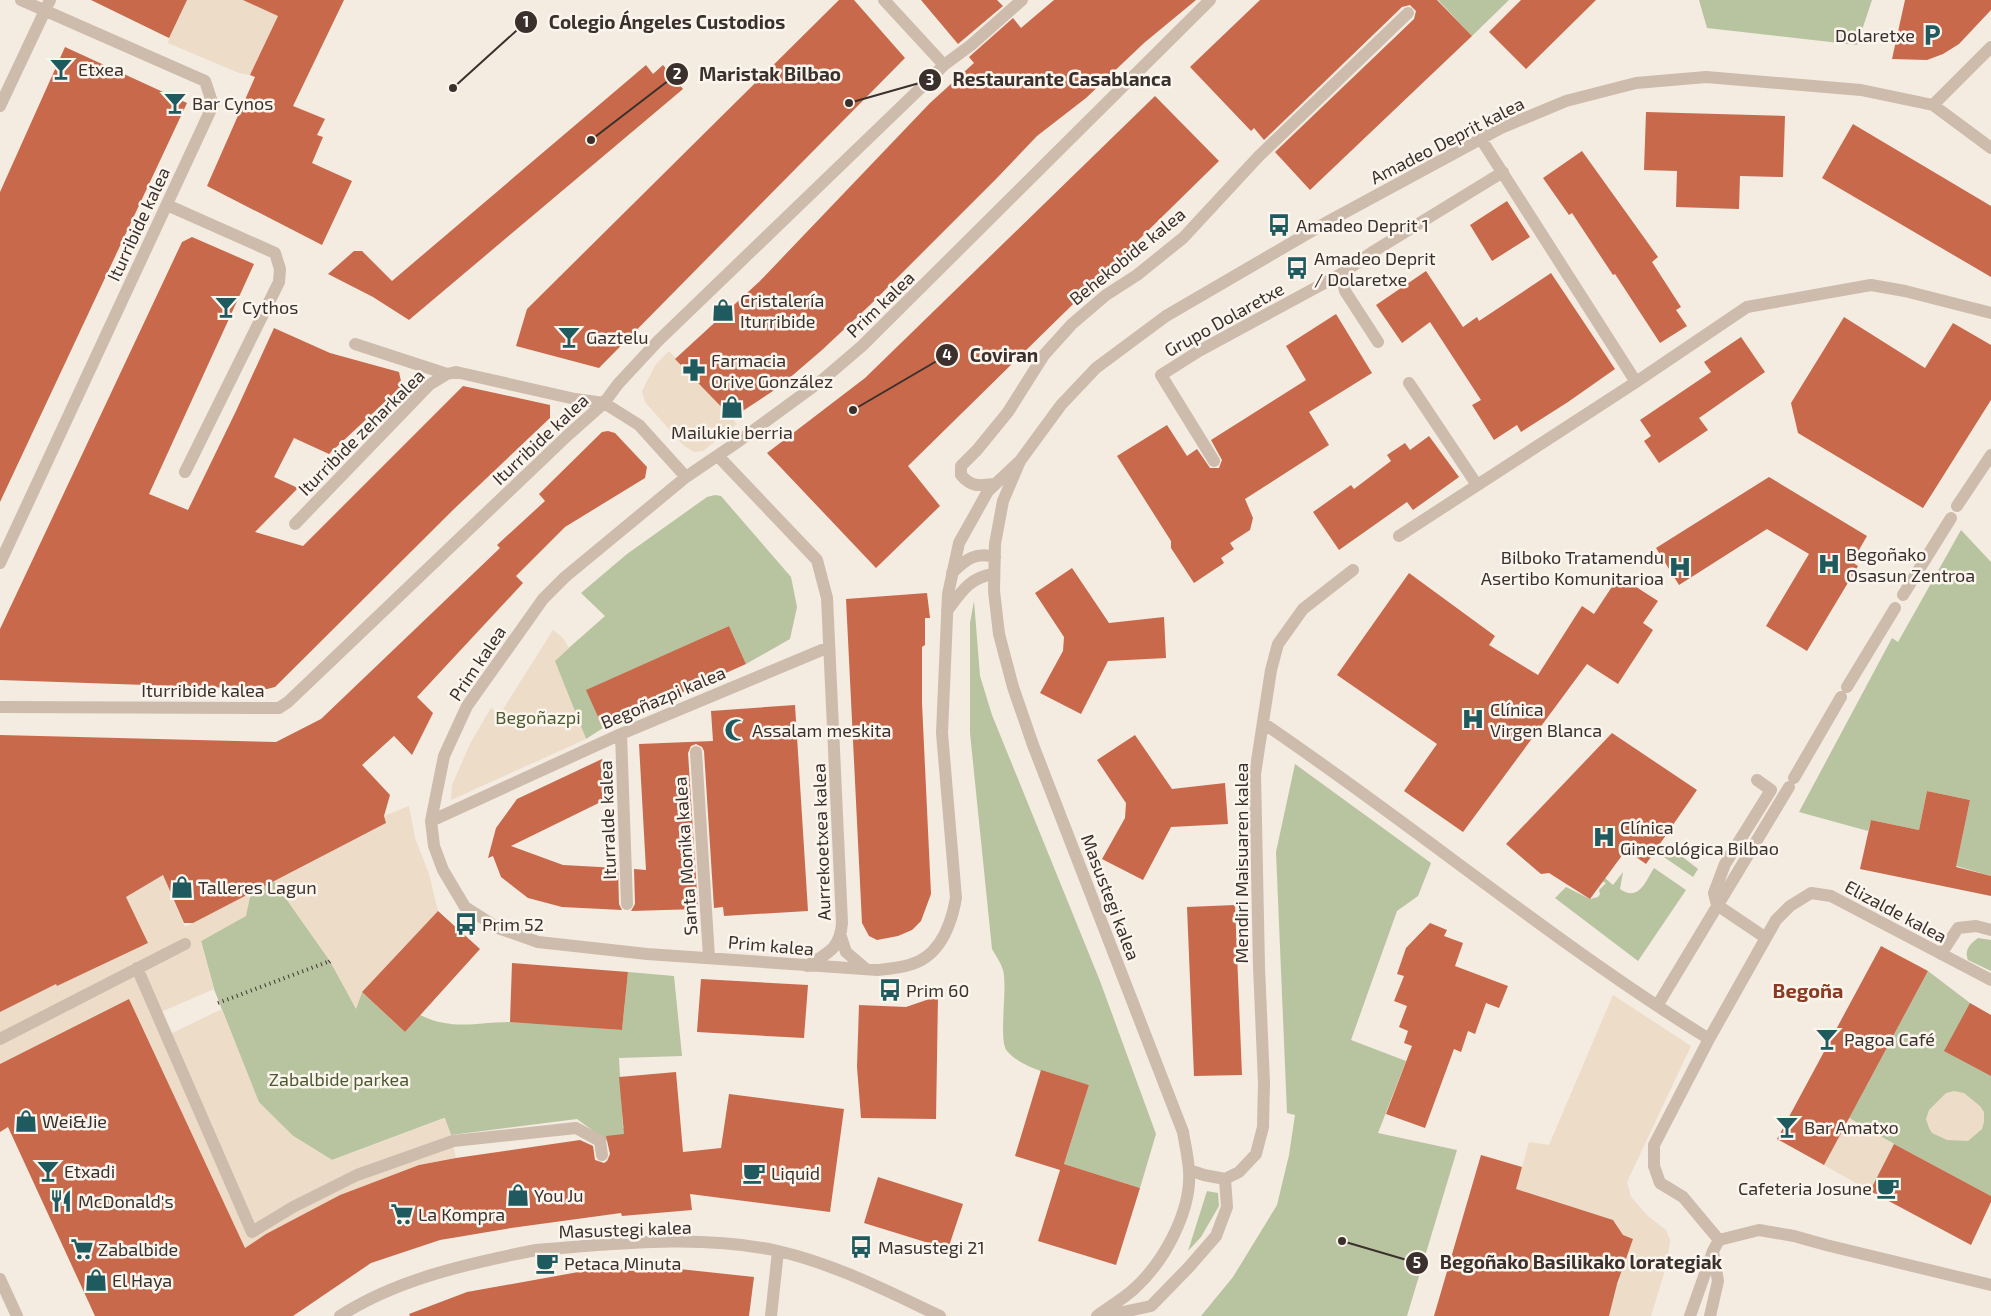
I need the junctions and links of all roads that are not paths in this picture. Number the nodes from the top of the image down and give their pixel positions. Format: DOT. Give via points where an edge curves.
graph roads {
  1 [pos="21,0"];
  2 [pos="884,0"];
  3 [pos="1022,0"];
  4 [pos="1210,0"];
  5 [pos="48,5"];
  6 [pos="1408,13"];
  7 [pos="1991,47"];
  8 [pos="944,65"];
  9 [pos="1933,105"];
  10 [pos="0,106"];
  11 [pos="1481,139"];
  12 [pos="1991,148"];
  13 [pos="1503,172"];
  14 [pos="167,205"];
  15 [pos="1341,274"];
  16 [pos="1991,313"];
  17 [pos="1378,342"];
  18 [pos="355,344"];
  19 [pos="446,374"];
  20 [pos="1636,382"];
  21 [pos="1408,383"];
  22 [pos="604,403"];
  23 [pos="1991,454"];
  24 [pos="718,456"];
  25 [pos="1020,461"];
  26 [pos="1214,461"];
  27 [pos="186,472"];
  28 [pos="686,477"];
  29 [pos="994,484"];
  30 [pos="1477,485"];
  31 [pos="1957,506"];
  32 [pos="1950,518"];
  33 [pos="295,524"];
  34 [pos="1399,536"];
  35 [pos="995,556"];
  36 [pos="0,562"];
  37 [pos="1353,570"];
  38 [pos="952,573"];
  39 [pos="994,574"];
  40 [pos="1903,595"];
  41 [pos="1895,608"];
  42 [pos="947,610"];
  43 [pos="829,647"];
  44 [pos="0,707"];
  45 [pos="1263,723"];
  46 [pos="621,734"];
  47 [pos="696,752"];
  48 [pos="1756,780"];
  49 [pos="430,821"];
  50 [pos="627,904"];
  51 [pos="1717,905"];
  52 [pos="1991,930"];
  53 [pos="841,938"];
  54 [pos="1766,938"];
  55 [pos="185,944"];
  56 [pos="1941,954"];
  57 [pos="709,957"];
  58 [pos="807,966"];
  59 [pos="137,968"];
  60 [pos="866,969"];
  61 [pos="1991,980"];
  62 [pos="1658,1004"];
  63 [pos="0,1039"];
  64 [pos="1709,1039"];
  65 [pos="602,1155"];
  66 [pos="1189,1170"];
  67 [pos="1225,1179"];
  68 [pos="1716,1246"];
  69 [pos="778,1251"];
  70 [pos="0,1279"];
  71 [pos="1991,1285"];
  72 [pos="348,1314"];
  73 [pos="17,1316"];
  74 [pos="771,1316"];
  75 [pos="940,1316"];
  76 [pos="1097,1316"];
  77 [pos="1104,1316"];
  78 [pos="1690,1316"];
  79 [pos="1710,1316"];
  1 -- 5 [label="street, Iturribide kalea"];
  2 -- 8 [label="street"];
  3 -- 8 [label="street, Iturribide kalea" via="971,46"];
  4 -- 24 [label="street, Prim kalea" via="862,346 821,382"];
  5 -- 10 [label="street"];
  5 -- 14 [label="street, Iturribide kalea" via="206,81 213,105"];
  6 -- 29 [label="street, Behekobide kalea" via="1259,156 1183,238 1078,318 1044,355 1008,412 961,466 961,475 967,482 980,486"];
  7 -- 9 [label="street"];
  8 -- 22 [label="street, Iturribide kalea" via="658,340"];
  9 -- 11 [label="street, Amadeo Deprit kalea" via="1839,88 1706,77 1636,84 1566,101"];
  9 -- 12 [label="street, Amadeo Deprit kalea"];
  11 -- 13 [label="street"];
  11 -- 25 [label="street, Amadeo Deprit kalea" via="1329,221 1166,316 1096,368 1061,405"];
  13 -- 15 [label="street, Grupo Dolaretxe"];
  13 -- 20 [label="street"];
  14 -- 27 [label="street" via="275,253 280,269 279,282"];
  14 -- 36 [label="street, Iturribide kalea"];
  15 -- 17 [label="street" via="1345,291"];
  15 -- 26 [label="street, Grupo Dolaretxe" via="1161,375"];
  16 -- 20 [label="street" via="1871,285 1747,307"];
  18 -- 19 [label="street"];
  19 -- 22 [label="street, Iturribide zeharkalea" via="456,372"];
  19 -- 33 [label="street, Iturribide zeharkalea" via="429,386"];
  20 -- 30 [label="street"];
  21 -- 30 [label="street"];
  22 -- 28 [label="street" via="639,425"];
  22 -- 44 [label="street, Iturribide kalea" via="279,708"];
  23 -- 31 [label="street"];
  24 -- 28 [label="street, Prim kalea"];
  24 -- 43 [label="street, Aurrekoetxea kalea" via="817,560 827,598"];
  25 -- 29 [label="street, Prim kalea"];
  25 -- 35 [label="street, Masustegi kalea" via="1003,500"];
  28 -- 49 [label="street, Prim kalea" via="543,599 467,706 444,756"];
  29 -- 38 [label="street, Prim kalea" via="959,543"];
  30 -- 34 [label="street"];
  32 -- 40 [label="street"];
  35 -- 38 [label="street" via="974,555"];
  35 -- 39 [label="street, Masustegi kalea"];
  37 -- 45 [label="street, Mendiri Maisuaren kalea" via="1303,609 1278,644"];
  38 -- 42 [label="street, Prim kalea"];
  39 -- 42 [label="street" via="982,575 964,587"];
  39 -- 66 [label="street, Masustegi kalea" via="999,634 1013,687 1183,1132"];
  41 -- 51 [label="street"];
  42 -- 60 [label="street, Prim kalea" via="942,732 956,898 954,910 946,935 932,952 911,965"];
  43 -- 46 [label="street, Begoñazpi kalea"];
  43 -- 53 [label="street, Aurrekoetxea kalea"];
  45 -- 62 [label="street" via="1323,763 1615,978"];
  45 -- 67 [label="street, Mendiri Maisuaren kalea" via="1255,774 1263,1127 1256,1154 1240,1172"];
  46 -- 49 [label="street, Begoñazpi kalea"];
  46 -- 50 [label="street, Iturralde kalea"];
  47 -- 57 [label="street, Santa Monika kalea"];
  48 -- 51 [label="street" via="1771,790 1725,864 1714,893"];
  49 -- 57 [label="street, Prim kalea" via="434,846 443,870 465,907 498,928 538,942"];
  51 -- 54 [label="street"];
  51 -- 62 [label="street"];
  52 -- 56 [label="street" via="1976,926 1958,928"];
  53 -- 58 [label="street, Aurrekoetxea kalea" via="832,950"];
  53 -- 60 [label="street, Aurrekoetxea kalea" via="846,952"];
  54 -- 56 [label="street, Elizalde kalea" via="1776,920 1790,906 1811,893 1831,896"];
  54 -- 64 [label="street, Elizalde kalea"];
  55 -- 59 [label="street"];
  56 -- 61 [label="street, Elizalde kalea"];
  57 -- 58 [label="street, Prim kalea"];
  58 -- 60 [label="street, Prim kalea"];
  59 -- 63 [label="street"];
  59 -- 65 [label="street" via="252,1232 357,1174 453,1141 576,1128 600,1141"];
  62 -- 64 [label="street"];
  64 -- 68 [label="street, Elizalde kalea" via="1654,1145 1654,1166 1660,1183 1683,1197"];
  66 -- 67 [label="street"];
  66 -- 76 [label="street, Masustegi kalea" via="1188,1189 1178,1226 1159,1262 1134,1289"];
  67 -- 77 [label="street" via="1228,1207 1216,1236 1189,1267 1151,1306"];
  68 -- 71 [label="street" via="1759,1230 1768,1231"];
  68 -- 78 [label="street"];
  68 -- 79 [label="street" via="1718,1281"];
  69 -- 72 [label="street, Masustegi kalea" via="739,1245 650,1242 536,1250 396,1286"];
  69 -- 74 [label="street"];
  69 -- 75 [label="street, Masustegi kalea" via="842,1270"];
  70 -- 73 [label="street"];
}
